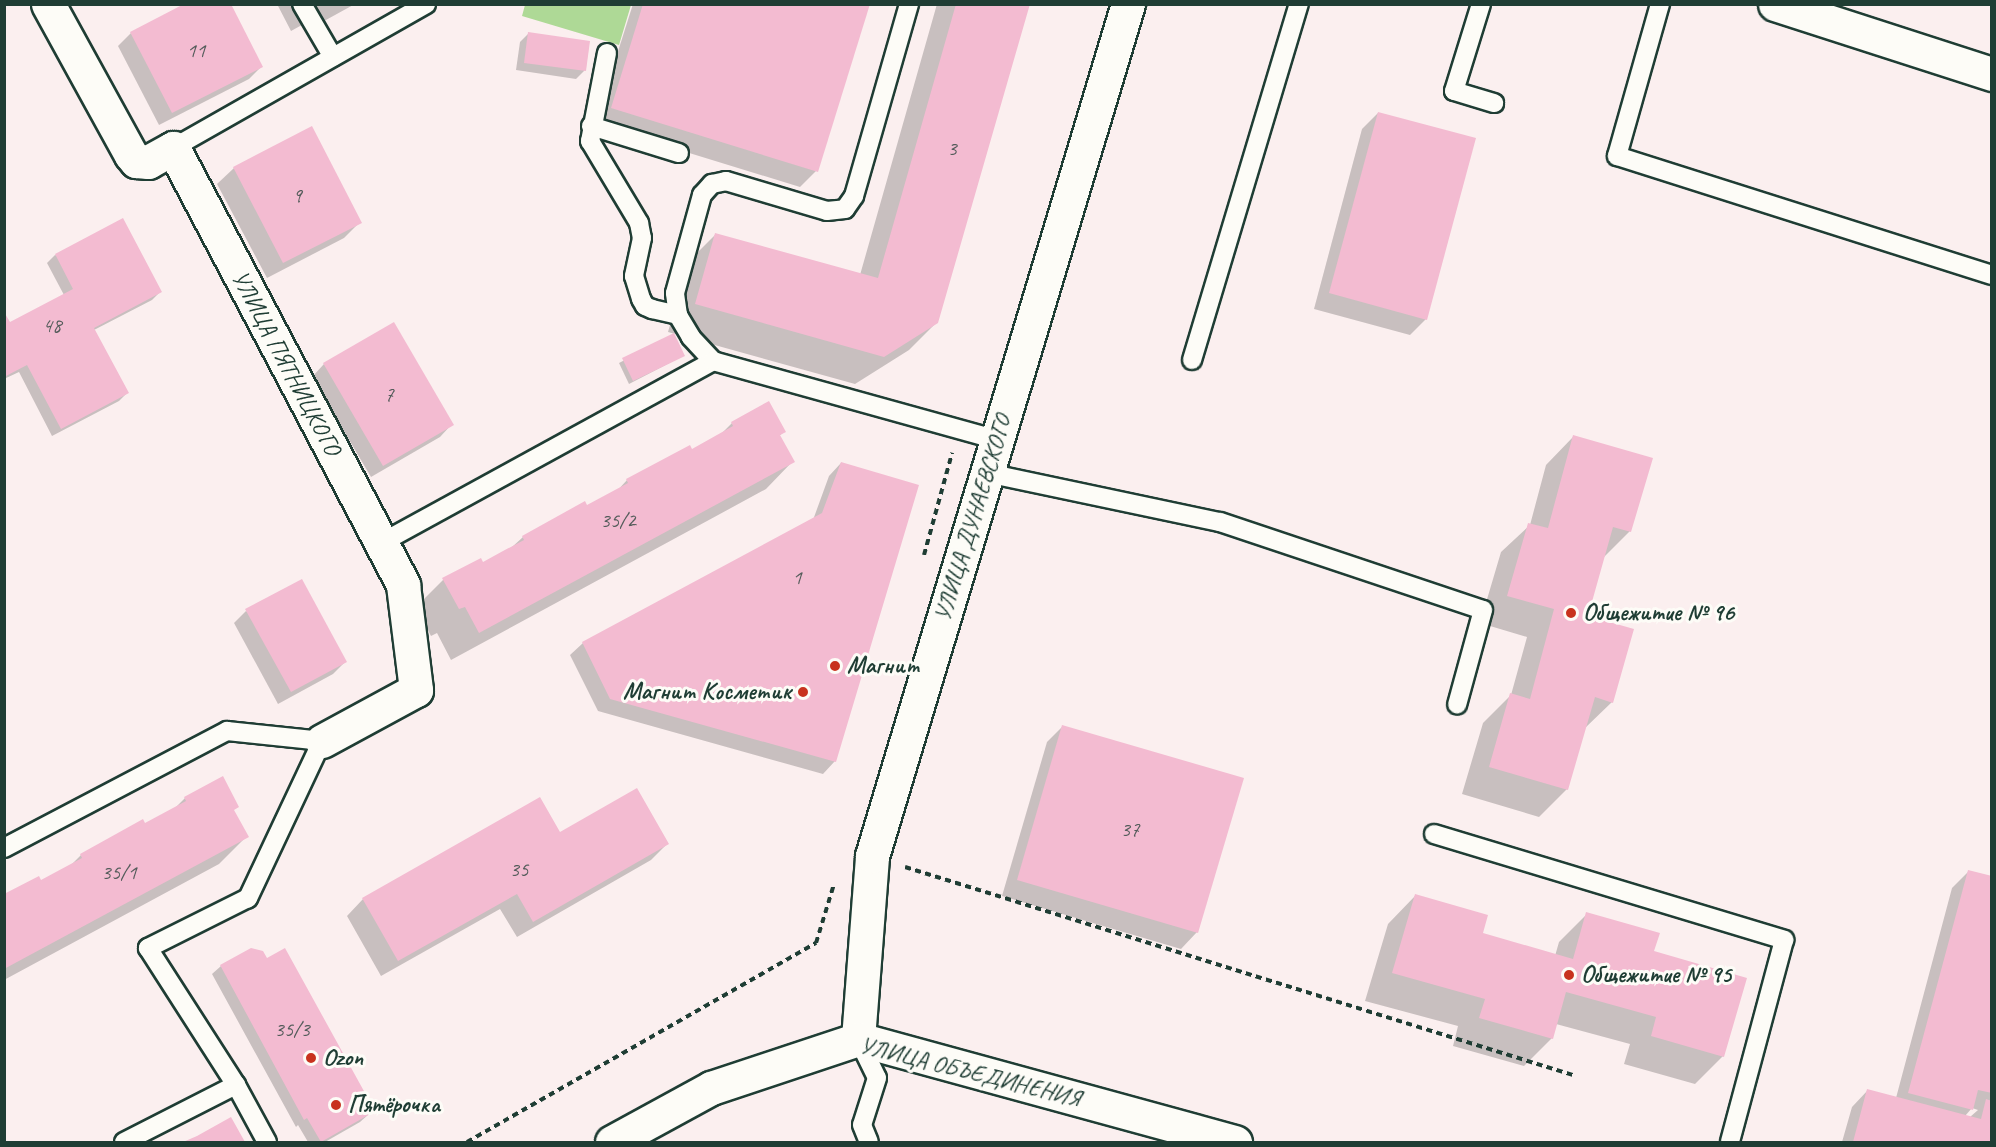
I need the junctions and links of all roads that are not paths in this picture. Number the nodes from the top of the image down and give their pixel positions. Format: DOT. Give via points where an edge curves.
graph roads {
  1 [pos="48,4"];
  2 [pos="302,4"];
  3 [pos="426,4"];
  4 [pos="909,4"];
  5 [pos="1128,4"];
  6 [pos="1299,4"];
  7 [pos="1481,4"];
  8 [pos="1660,4"];
  9 [pos="1775,4"];
  10 [pos="607,54"];
  11 [pos="333,57"];
  12 [pos="1992,74"];
  13 [pos="1494,103"];
  14 [pos="591,126"];
  15 [pos="173,148"];
  16 [pos="679,153"];
  17 [pos="1992,275"];
  18 [pos="678,315"];
  19 [pos="1192,360"];
  20 [pos="713,361"];
  21 [pos="997,440"];
  22 [pos="987,473"];
  23 [pos="381,543"];
  24 [pos="1456,705"];
  25 [pos="322,741"];
  26 [pos="1434,834"];
  27 [pos="4,848"];
  28 [pos="858,1039"];
  29 [pos="236,1085"];
  30 [pos="124,1143"];
  31 [pos="267,1143"];
  32 [pos="612,1143"];
  33 [pos="868,1143"];
  34 [pos="1236,1143"];
  35 [pos="1730,1143"];
  1 -- 15 [label="street" via="130,155 136,161 148,162"];
  2 -- 11 [label="lane"];
  3 -- 11 [label="lane"];
  4 -- 18 [label="lane" via="854,196 845,209 827,211 726,182 712,184 702,195 675,293"];
  5 -- 21 [label="street, УЛИЦА ДУНАЕВСКОГО"];
  6 -- 19 [label="lane"];
  7 -- 13 [label="lane" via="1454,91"];
  8 -- 17 [label="lane" via="1617,156"];
  9 -- 12 [label="street"];
  10 -- 14 [label="lane"];
  11 -- 15 [label="lane"];
  14 -- 16 [label="lane"];
  14 -- 18 [label="lane" via="591,145 641,231 634,276 641,299 645,306"];
  15 -- 23 [label="street, УЛИЦА ПЯТНИЦКОГО"];
  18 -- 20 [label="lane"];
  20 -- 21 [label="lane"];
  20 -- 23 [label="lane"];
  21 -- 22 [label="street, УЛИЦА ДУНАЕВСКОГО"];
  22 -- 24 [label="lane" via="1220,522 1483,610"];
  22 -- 28 [label="street, УЛИЦА ДУНАЕВСКОГО" via="872,856"];
  23 -- 25 [label="street, УЛИЦА ПЯТНИЦКОГО" via="403,585 416,690"];
  25 -- 27 [label="lane" via="227,731"];
  25 -- 29 [label="lane" via="248,898 148,948"];
  26 -- 35 [label="lane" via="1784,940"];
  28 -- 32 [label="street, УЛИЦА ОБЪЕДИНЕНИЯ" via="711,1088"];
  28 -- 33 [label="lane" via="877,1078 862,1125"];
  28 -- 34 [label="street, УЛИЦА ОБЪЕДИНЕНИЯ"];
  29 -- 30 [label="lane"];
  29 -- 31 [label="lane"];
}
